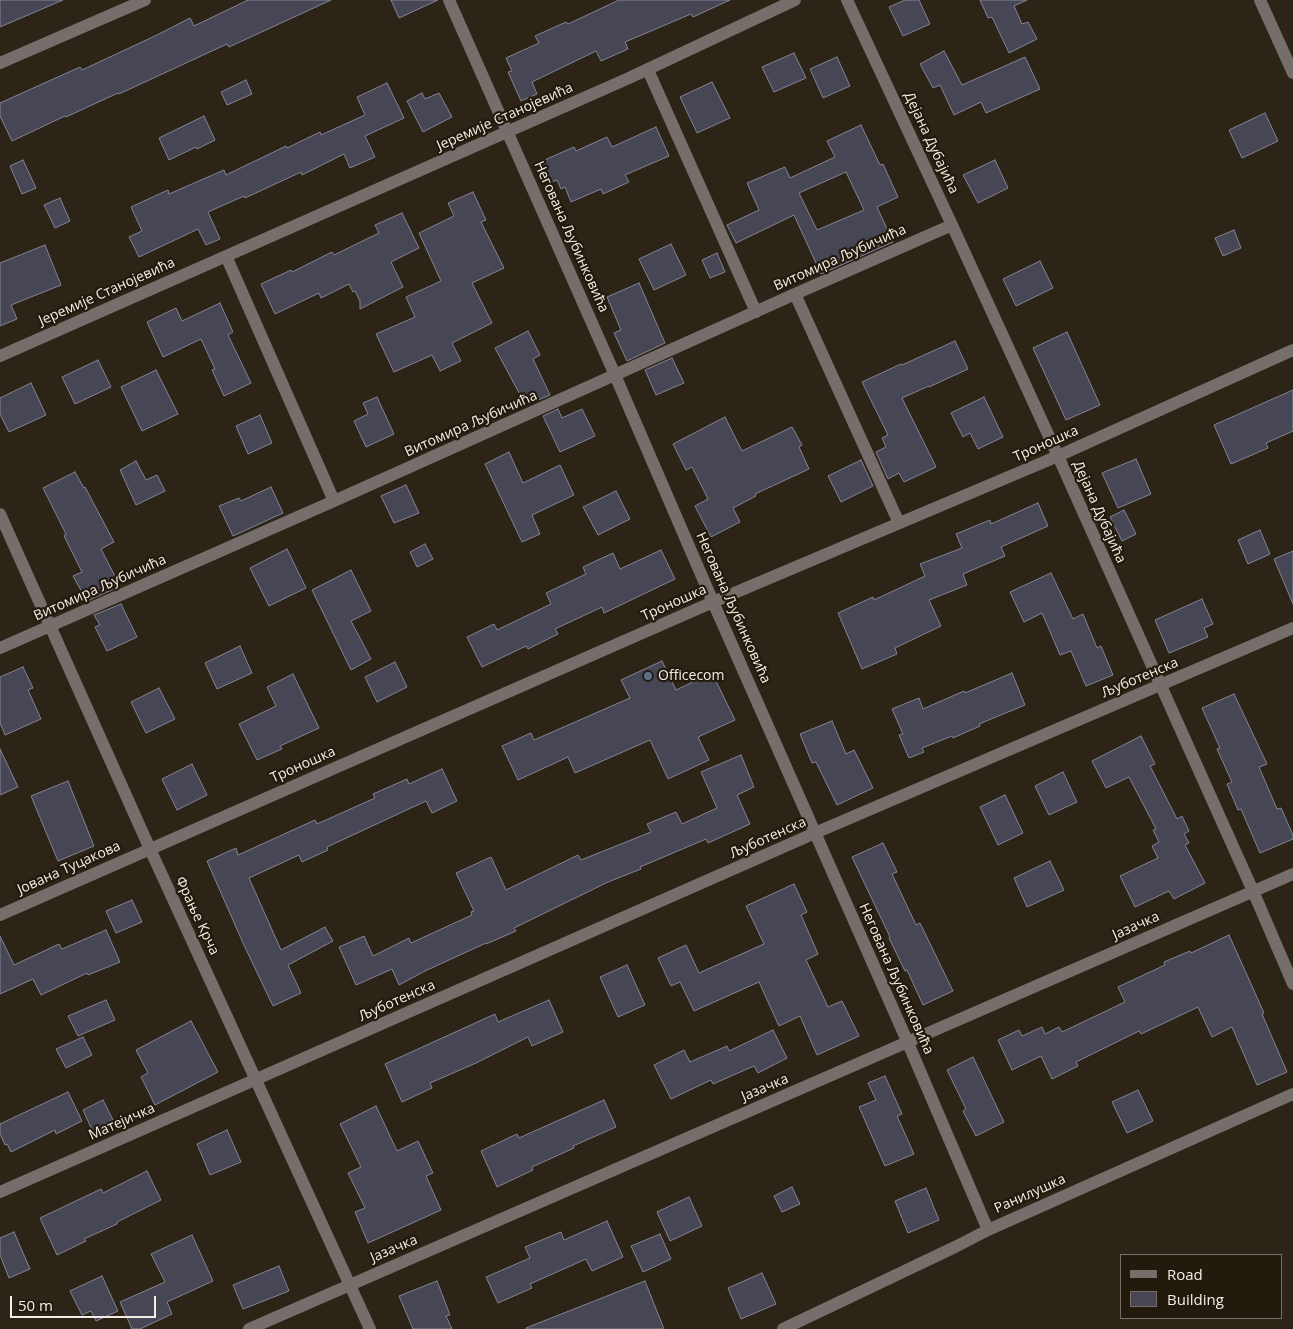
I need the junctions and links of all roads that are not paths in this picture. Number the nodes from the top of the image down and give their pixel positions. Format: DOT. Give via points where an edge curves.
graph roads {
  1 [pos="145,0"];
  2 [pos="795,0"];
  3 [pos="847,0"];
  4 [pos="1260,0"];
  5 [pos="451,1"];
  6 [pos="0,63"];
  7 [pos="648,70"];
  8 [pos="1293,73"];
  9 [pos="508,132"];
  10 [pos="952,225"];
  11 [pos="226,256"];
  12 [pos="795,294"];
  13 [pos="756,312"];
  14 [pos="1293,350"];
  15 [pos="0,356"];
  16 [pos="615,375"];
  17 [pos="1058,456"];
  18 [pos="334,502"];
  19 [pos="0,514"];
  20 [pos="899,523"];
  21 [pos="713,602"];
  22 [pos="50,627"];
  23 [pos="1293,628"];
  24 [pos="0,648"];
  25 [pos="1160,686"];
  26 [pos="815,833"];
  27 [pos="150,849"];
  28 [pos="1293,874"];
  29 [pos="1253,892"];
  30 [pos="0,915"];
  31 [pos="1293,984"];
  32 [pos="908,1043"];
  33 [pos="256,1079"];
  34 [pos="1293,1094"];
  35 [pos="0,1192"];
  36 [pos="988,1230"];
  37 [pos="349,1284"];
  38 [pos="249,1329"];
  39 [pos="370,1329"];
  40 [pos="783,1329"];
  1 -- 6 [label="street"];
  2 -- 7 [label="street, Јеремије Станојевића"];
  3 -- 10 [label="street, Дејана Дубајића"];
  4 -- 8 [label="street"];
  5 -- 9 [label="street, Негована Љубинковића"];
  7 -- 9 [label="street, Јеремије Станојевића"];
  7 -- 13 [label="street"];
  9 -- 11 [label="street, Јеремије Станојевића"];
  9 -- 16 [label="street, Негована Љубинковића"];
  10 -- 12 [label="street, Витомира Љубичића"];
  10 -- 17 [label="street, Дејана Дубајића"];
  11 -- 15 [label="street, Јеремије Станојевића"];
  11 -- 18 [label="street"];
  12 -- 13 [label="street, Витомира Љубичића"];
  12 -- 20 [label="street"];
  13 -- 16 [label="street, Витомира Љубичића"];
  14 -- 17 [label="street, Троношка"];
  16 -- 18 [label="street, Витомира Љубичића"];
  16 -- 21 [label="street, Негована Љубинковића"];
  17 -- 20 [label="street, Троношка"];
  17 -- 25 [label="street, Дејана Дубајића"];
  18 -- 22 [label="street, Витомира Љубичића"];
  19 -- 22 [label="street, Фрање Крча"];
  20 -- 21 [label="street, Троношка"];
  21 -- 26 [label="street, Негована Љубинковића"];
  21 -- 27 [label="street, Троношка"];
  22 -- 24 [label="street, Витомира Љубичића"];
  22 -- 27 [label="street, Фрање Крча"];
  23 -- 25 [label="street, Љуботенска"];
  25 -- 26 [label="street, Љуботенска"];
  25 -- 29 [label="street, Дејана Дубајића"];
  26 -- 32 [label="street, Негована Љубинковића"];
  26 -- 33 [label="street, Љуботенска"];
  27 -- 30 [label="street, Јована Туцакова"];
  27 -- 33 [label="street, Фрање Крча"];
  28 -- 29 [label="street, Јазачка"];
  29 -- 31 [label="street, Дејана Дубајића"];
  29 -- 32 [label="street, Јазачка"];
  32 -- 36 [label="street, Негована Љубинковића"];
  32 -- 37 [label="street, Јазачка"];
  33 -- 35 [label="street, Матејичка"];
  33 -- 37 [label="street, Фрање Крча"];
  34 -- 36 [label="street, Ранилушка"];
  36 -- 40 [label="street, Ранилушка"];
  37 -- 38 [label="street, Јазачка"];
  37 -- 39 [label="street, Фрање Крча"];
}
